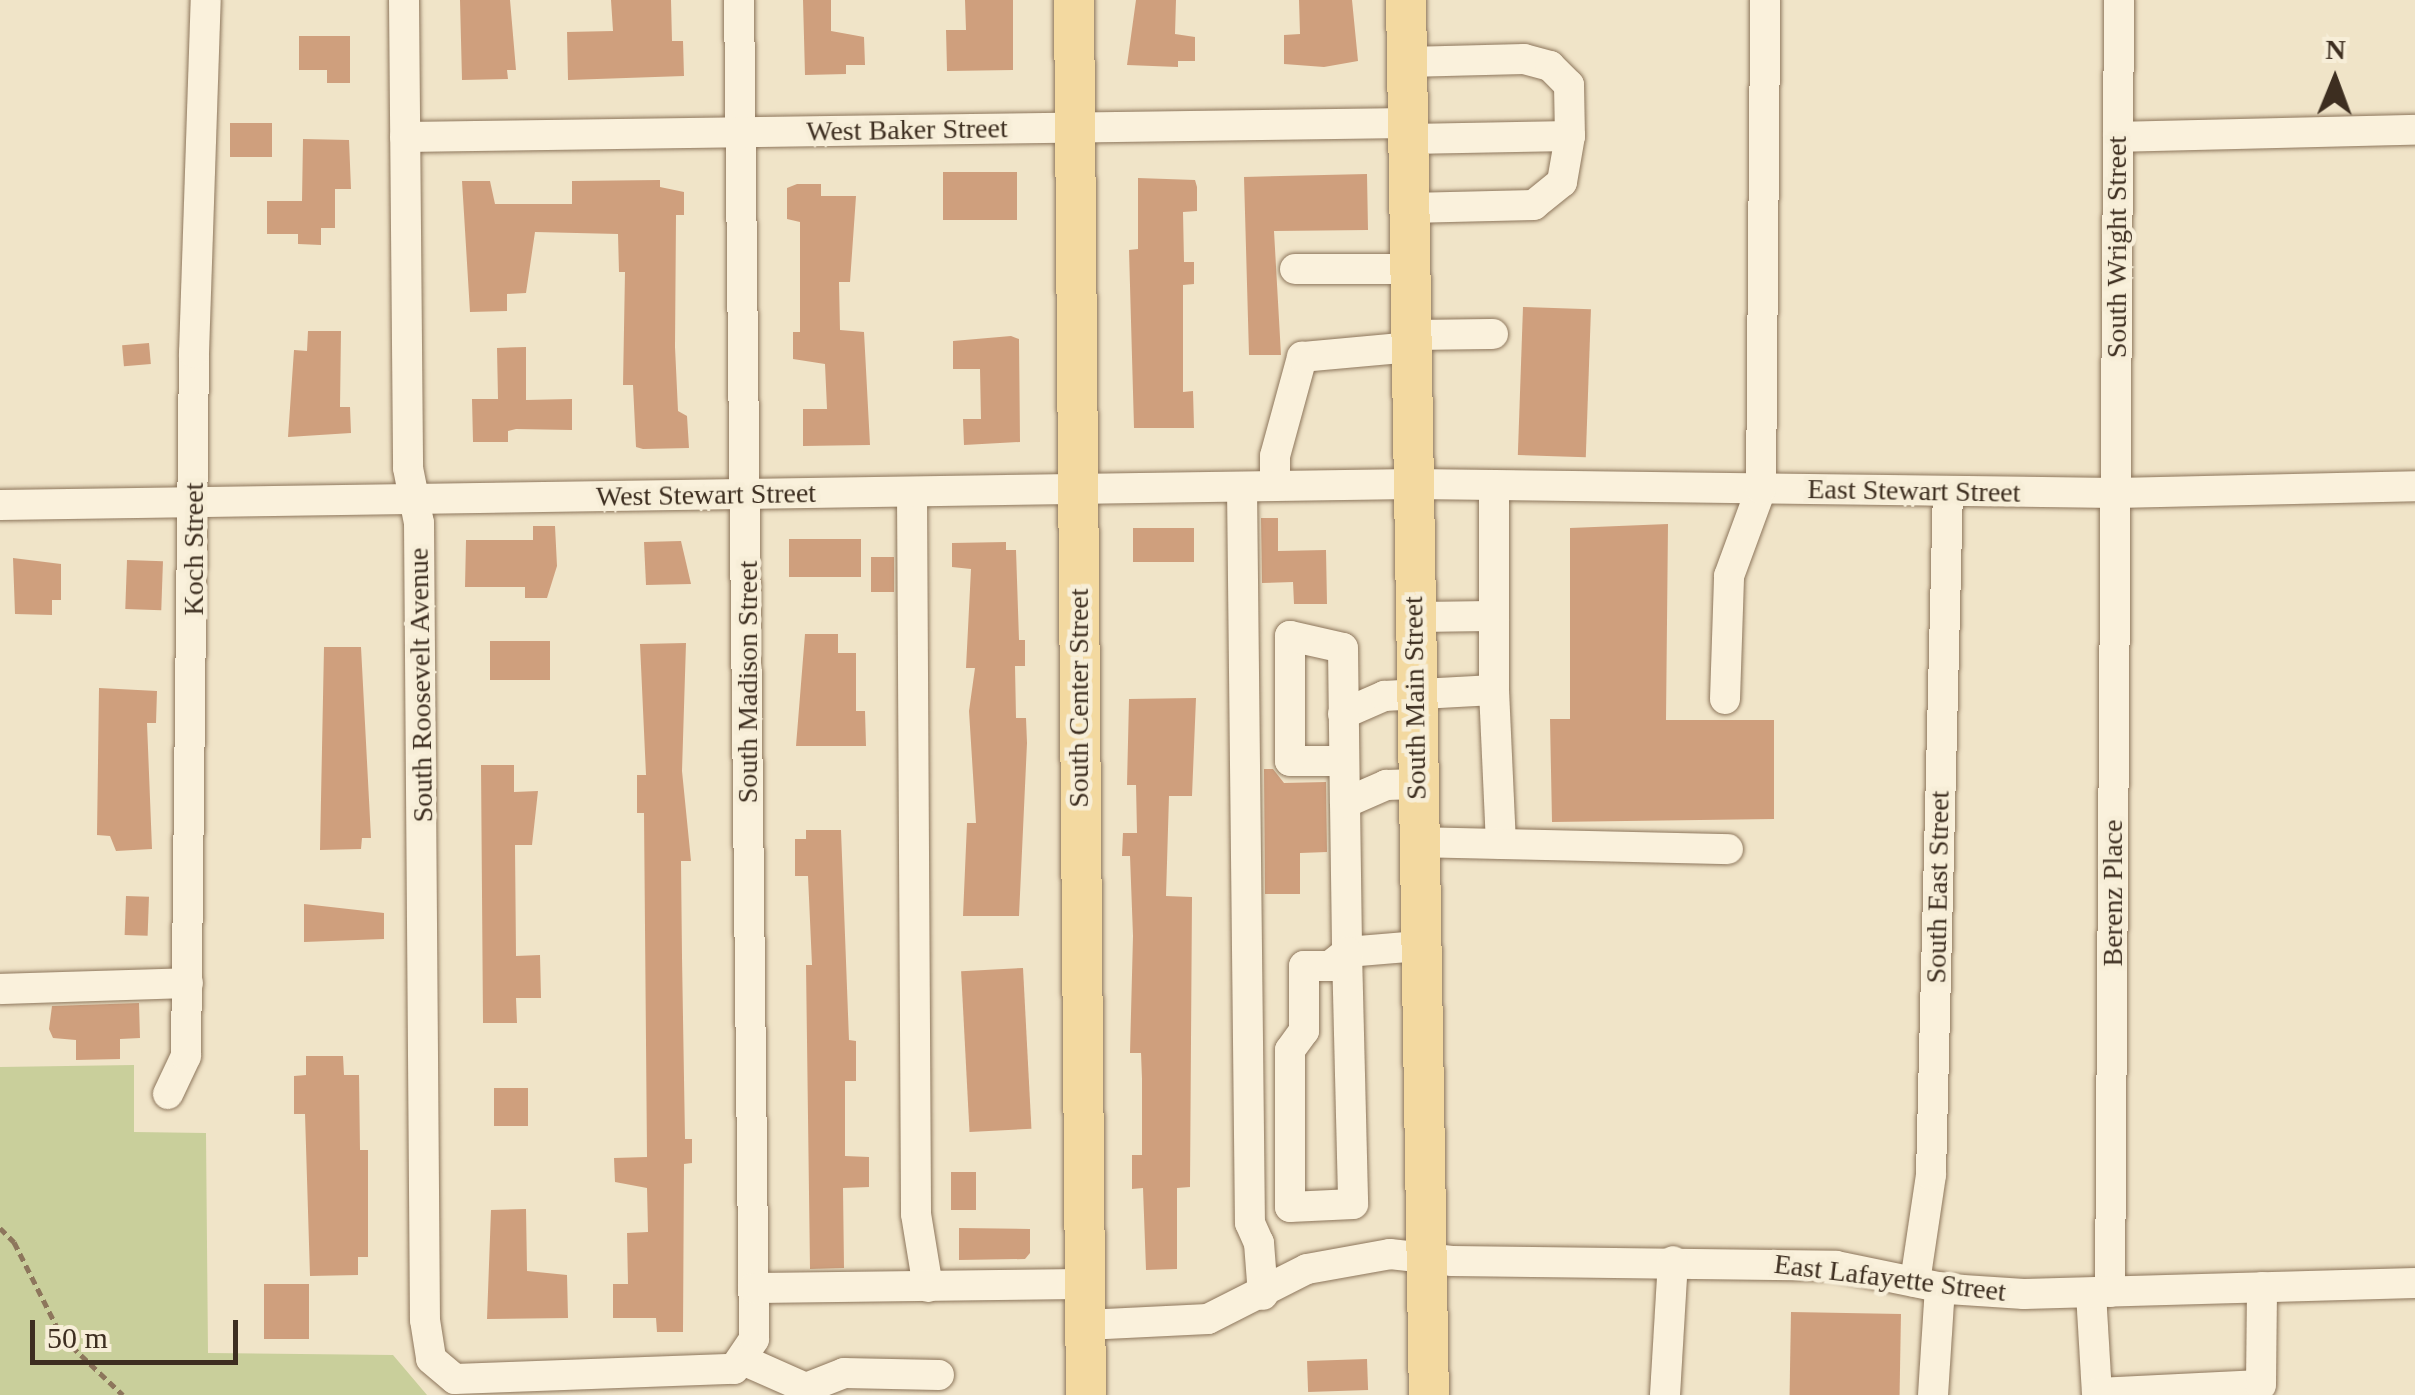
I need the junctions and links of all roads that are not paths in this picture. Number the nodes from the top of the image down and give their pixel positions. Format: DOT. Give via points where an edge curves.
graph roads {
  1 [pos="206,0"];
  2 [pos="404,0"];
  3 [pos="739,0"];
  4 [pos="1074,0"];
  5 [pos="1406,0"];
  6 [pos="1765,0"];
  7 [pos="2119,0"];
  8 [pos="1407,62"];
  9 [pos="1076,128"];
  10 [pos="2415,130"];
  11 [pos="1408,131"];
  12 [pos="740,132"];
  13 [pos="1570,136"];
  14 [pos="2118,136"];
  15 [pos="405,137"];
  16 [pos="1409,208"];
  17 [pos="1295,269"];
  18 [pos="1410,269"];
  19 [pos="1493,334"];
  20 [pos="1411,341"];
  21 [pos="1412,484"];
  22 [pos="1494,485"];
  23 [pos="1275,486"];
  24 [pos="2415,486"];
  25 [pos="1242,487"];
  26 [pos="1078,489"];
  27 [pos="1761,490"];
  28 [pos="1948,491"];
  29 [pos="912,493"];
  30 [pos="2116,493"];
  31 [pos="747,494"];
  32 [pos="415,500"];
  33 [pos="193,502"];
  34 [pos="0,505"];
  35 [pos="1494,616"];
  36 [pos="1414,617"];
  37 [pos="1494,690"];
  38 [pos="1415,693"];
  39 [pos="1725,698"];
  40 [pos="1344,714"];
  41 [pos="1344,762"];
  42 [pos="1416,784"];
  43 [pos="1346,803"];
  44 [pos="1417,842"];
  45 [pos="1501,844"];
  46 [pos="1728,849"];
  47 [pos="1420,946"];
  48 [pos="1348,952"];
  49 [pos="188,983"];
  50 [pos="0,989"];
  51 [pos="168,1094"];
  52 [pos="1290,1207"];
  53 [pos="1259,1243"];
  54 [pos="1426,1254"];
  55 [pos="1673,1260"];
  56 [pos="2415,1283"];
  57 [pos="1084,1284"];
  58 [pos="1927,1285"];
  59 [pos="928,1287"];
  60 [pos="752,1288"];
  61 [pos="2262,1288"];
  62 [pos="2100,1292"];
  63 [pos="1262,1294"];
  64 [pos="1085,1325"];
  65 [pos="744,1360"];
  66 [pos="938,1375"];
  67 [pos="2261,1390"];
  68 [pos="810,1391"];
  69 [pos="1086,1395"];
  70 [pos="1429,1395"];
  71 [pos="1665,1395"];
  72 [pos="1933,1395"];
  1 -- 33 [label="street, Koch Street"];
  2 -- 15 [label="street, South Roosevelt Avenue"];
  3 -- 12 [label="street, South Madison Street"];
  4 -- 9 [label="main road, South Center Street"];
  5 -- 8 [label="main road, South Main Street"];
  6 -- 27 [label="street"];
  7 -- 14 [label="street, South Wright Street"];
  8 -- 11 [label="main road, South Main Street"];
  8 -- 13 [label="street" via="1524,58 1550,66 1568,85"];
  9 -- 11 [label="street, West Baker Street"];
  9 -- 12 [label="street, West Baker Street"];
  9 -- 26 [label="main road, South Center Street"];
  10 -- 14 [label="street"];
  11 -- 13 [label="street, West Baker Street"];
  11 -- 16 [label="main road, South Main Street"];
  12 -- 15 [label="street, West Baker Street"];
  12 -- 31 [label="street, South Madison Street"];
  13 -- 16 [label="street" via="1562,182 1534,205"];
  14 -- 30 [label="street, South Wright Street"];
  15 -- 32 [label="street, South Roosevelt Avenue" via="408,468"];
  16 -- 18 [label="main road, South Main Street"];
  17 -- 18 [label="street"];
  18 -- 20 [label="main road, South Main Street"];
  19 -- 20 [label="street"];
  20 -- 21 [label="main road, South Main Street"];
  20 -- 23 [label="street" via="1302,357 1276,456"];
  21 -- 22 [label="street, East Stewart Street"];
  21 -- 23 [label="street, West Stewart Street"];
  21 -- 36 [label="main road, South Main Street"];
  22 -- 27 [label="street, East Stewart Street"];
  22 -- 35 [label="street"];
  23 -- 25 [label="street, West Stewart Street"];
  24 -- 30 [label="street, East Stewart Street"];
  25 -- 26 [label="street, West Stewart Street"];
  25 -- 53 [label="street" via="1250,1224"];
  26 -- 29 [label="street, West Stewart Street"];
  26 -- 57 [label="main road, South Center Street"];
  27 -- 28 [label="street, East Stewart Street"];
  27 -- 39 [label="street" via="1730,576"];
  28 -- 30 [label="street, East Stewart Street"];
  28 -- 58 [label="street, South East Street"];
  29 -- 31 [label="street, West Stewart Street"];
  29 -- 59 [label="street" via="916,1214"];
  30 -- 62 [label="street, Berenz Place"];
  31 -- 32 [label="street, West Stewart Street"];
  31 -- 60 [label="street, South Madison Street"];
  32 -- 33 [label="street, West Stewart Street"];
  32 -- 65 [label="street, South Roosevelt Avenue" via="425,1320 437,1369 455,1379 706,1372"];
  33 -- 34 [label="street, West Stewart Street"];
  33 -- 49 [label="street, Koch Street"];
  35 -- 36 [label="street"];
  35 -- 37 [label="street"];
  36 -- 38 [label="main road, South Main Street"];
  37 -- 38 [label="street"];
  37 -- 45 [label="street"];
  38 -- 40 [label="street" via="1384,696"];
  38 -- 42 [label="main road, South Main Street"];
  40 -- 41 [label="street"];
  40 -- 41 [label="street" via="1342,648 1290,636 1290,762"];
  41 -- 43 [label="street"];
  42 -- 43 [label="street" via="1386,785"];
  42 -- 44 [label="main road, South Main Street"];
  43 -- 48 [label="street"];
  44 -- 45 [label="street"];
  44 -- 47 [label="main road, South Main Street"];
  45 -- 46 [label="street"];
  47 -- 48 [label="street"];
  47 -- 54 [label="main road, South Main Street"];
  48 -- 52 [label="street" via="1330,966 1304,966 1304,1031 1290,1050"];
  48 -- 52 [label="street" via="1353,1204"];
  49 -- 50 [label="street"];
  49 -- 51 [label="street, Koch Street" via="186,1056"];
  52 -- 53 [label="street"];
  53 -- 63 [label="street"];
  54 -- 55 [label="street, East Lafayette Street" via="1452,1261"];
  54 -- 63 [label="street, East Lafayette Street" via="1348,1257 1306,1269"];
  54 -- 70 [label="main road, South Main Street"];
  55 -- 58 [label="street, East Lafayette Street" via="1836,1266"];
  55 -- 71 [label="street"];
  56 -- 61 [label="street, East Lafayette Street"];
  57 -- 59 [label="street"];
  57 -- 64 [label="main road, South Center Street"];
  58 -- 62 [label="street, East Lafayette Street"];
  58 -- 72 [label="street, South East Street"];
  59 -- 60 [label="street"];
  60 -- 65 [label="street, South Madison Street" via="754,1340"];
  61 -- 62 [label="street, East Lafayette Street"];
  61 -- 67 [label="street"];
  62 -- 67 [label="street, Berenz Place" via="2096,1393"];
  63 -- 64 [label="street, East Lafayette Street" via="1190,1323"];
  64 -- 69 [label="main road, South Center Street"];
  65 -- 68 [label="street"];
  66 -- 68 [label="street" via="844,1374"];
}
